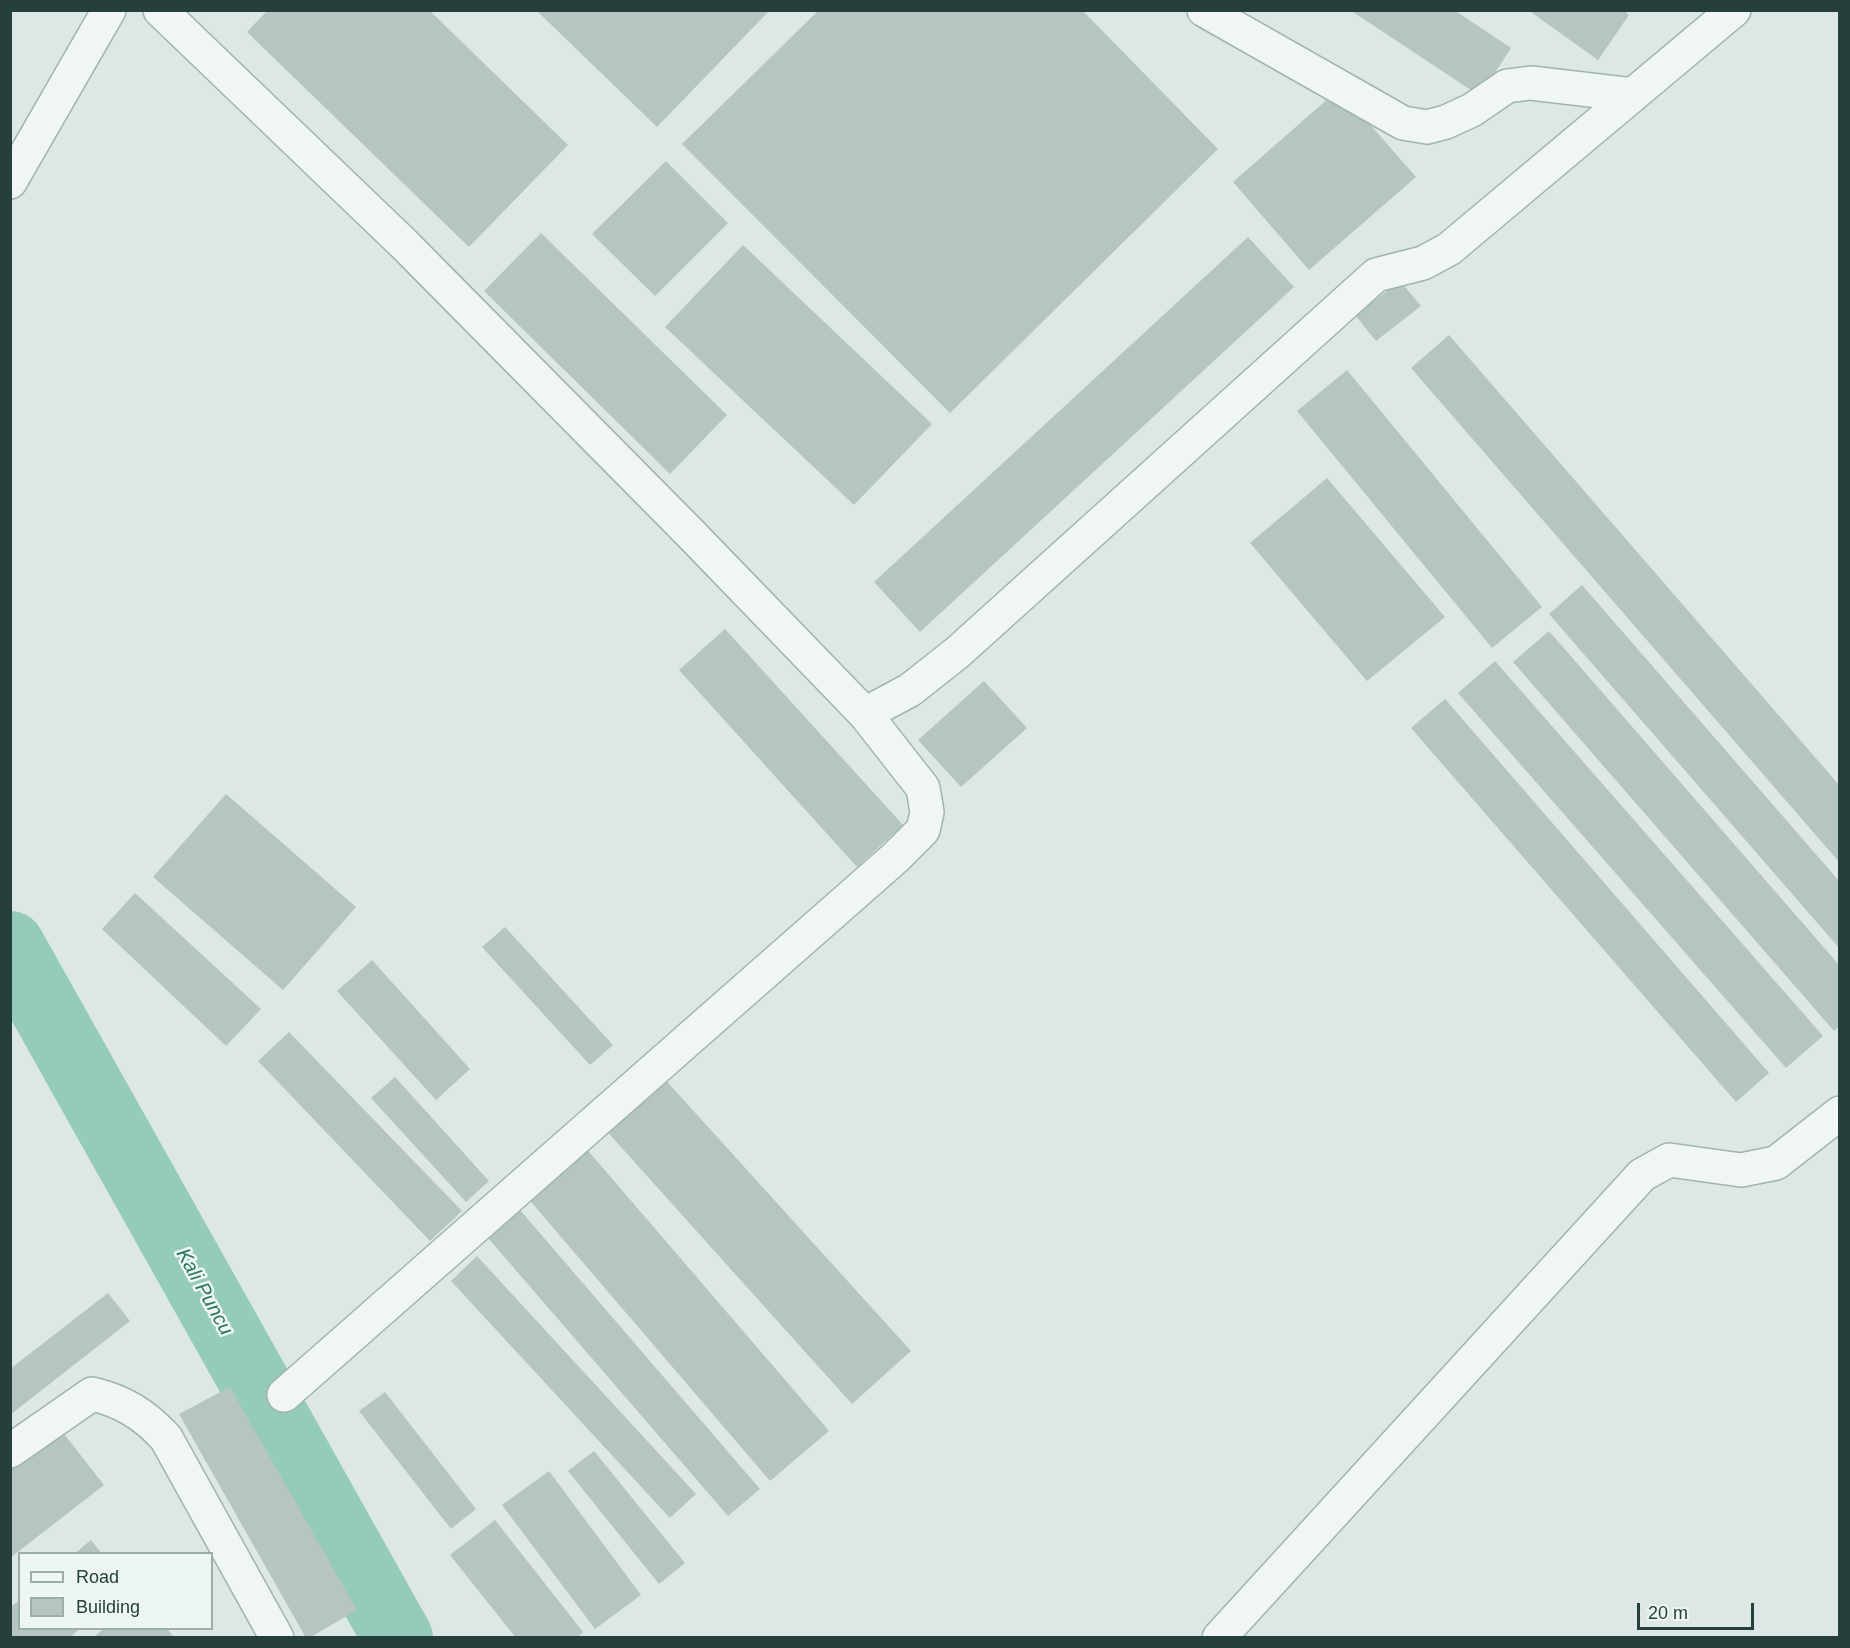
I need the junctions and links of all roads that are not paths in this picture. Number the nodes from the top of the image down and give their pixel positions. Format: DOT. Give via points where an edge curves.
graph roads {
  1 [pos="109,10"];
  2 [pos="160,10"];
  3 [pos="1204,10"];
  4 [pos="1734,10"];
  5 [pos="1633,95"];
  6 [pos="10,182"];
  7 [pos="865,714"];
  8 [pos="1839,1113"];
  9 [pos="284,1395"];
  10 [pos="10,1451"];
  11 [pos="277,1638"];
  12 [pos="1219,1638"];
  1 -- 6 [label="street"];
  2 -- 7 [label="street" via="404,244"];
  3 -- 5 [label="street" via="1404,123 1427,128 1472,110 1506,86 1531,83"];
  4 -- 5 [label="street"];
  5 -- 7 [label="street" via="1449,249 1423,263 1376,275 958,652 910,690"];
  7 -- 9 [label="street" via="923,788 927,812 922,830"];
  8 -- 12 [label="street" via="1776,1162 1741,1170 1669,1160 1642,1175"];
  10 -- 11 [label="street" via="92,1394 113,1399 139,1413 166,1438"];
}
